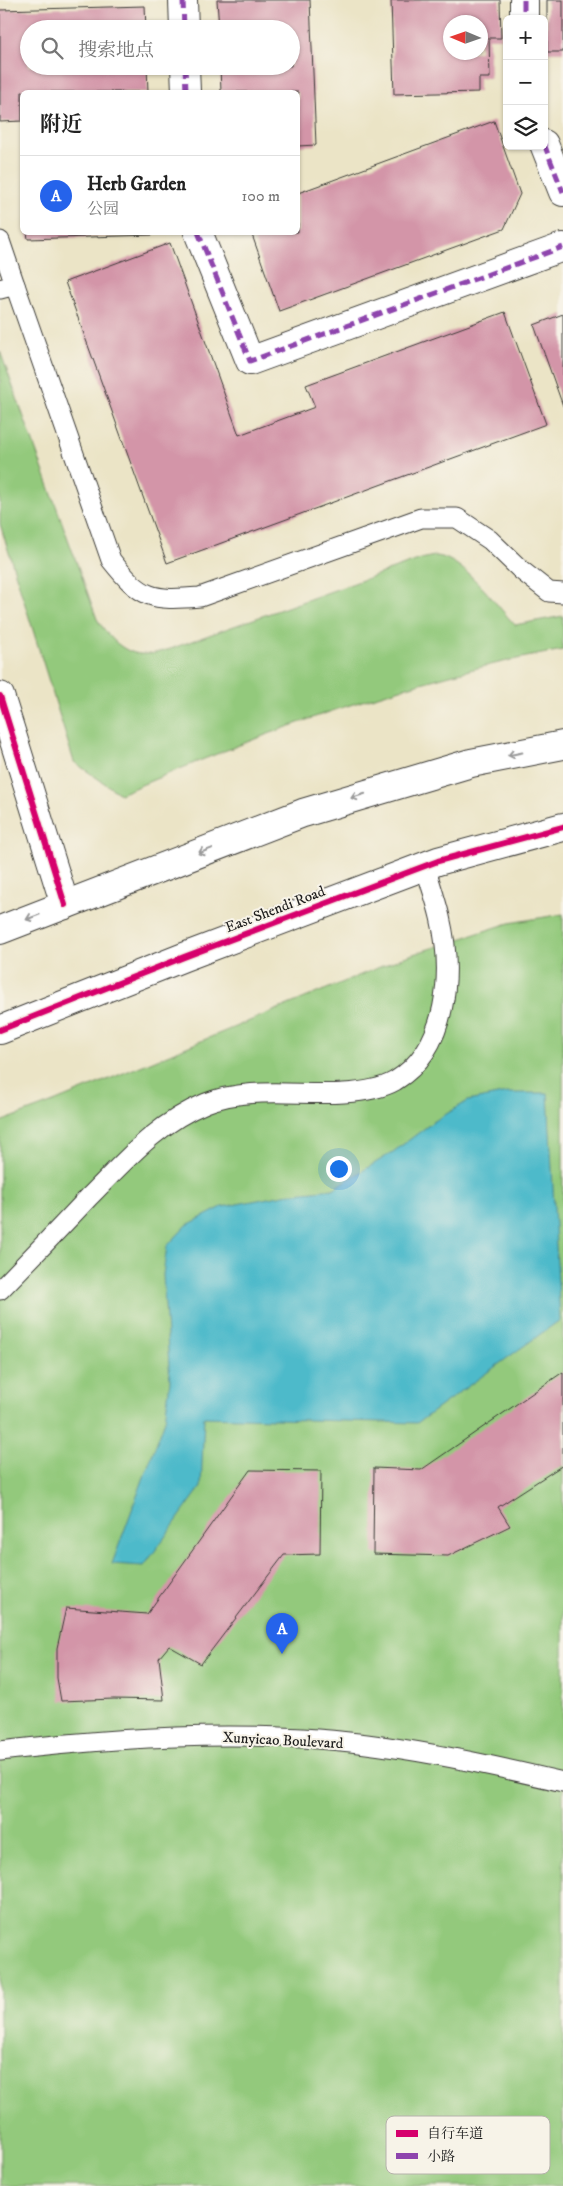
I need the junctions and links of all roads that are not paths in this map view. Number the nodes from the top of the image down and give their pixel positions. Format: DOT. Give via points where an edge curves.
graph roads {
  1 [pos="182,0"];
  2 [pos="524,0"];
  3 [pos="524,15"];
  4 [pos="183,20"];
  5 [pos="185,75"];
  6 [pos="186,90"];
  7 [pos="546,150"];
  8 [pos="563,192"];
  9 [pos="199,235"];
  10 [pos="0,241"];
  11 [pos="563,247"];
  12 [pos="7,287"];
  13 [pos="563,593"];
  14 [pos="0,696"];
  15 [pos="563,745"];
  16 [pos="563,827"];
  17 [pos="425,866"];
  18 [pos="65,904"];
  19 [pos="0,930"];
  20 [pos="0,1030"];
  21 [pos="0,1290"];
  22 [pos="0,1750"];
  23 [pos="563,1782"];
  1 -- 4 [label="street"];
  2 -- 3 [label="street"];
  5 -- 6 [label="street"];
  7 -- 8 [label="street"];
  9 -- 11 [label="street" via="250,361"];
  10 -- 12 [label="lane"];
  12 -- 13 [label="lane" via="111,560 129,583 152,597 200,597 422,518 457,518 490,540 549,592"];
  14 -- 18 [label="street"];
  15 -- 18 [label="street, one-way" via="471,763 302,813"];
  16 -- 17 [label="street, East Shendi Road"];
  17 -- 20 [label="street, East Shendi Road"];
  17 -- 21 [label="lane" via="441,918 446,990 440,1018 429,1045 411,1068 395,1081 373,1089 344,1093 272,1092 234,1096 207,1103 179,1117 130,1154"];
  18 -- 19 [label="street, one-way"];
  22 -- 23 [label="lane, Xunyicao Boulevard" via="98,1740 211,1736 303,1738 411,1750"];
}
